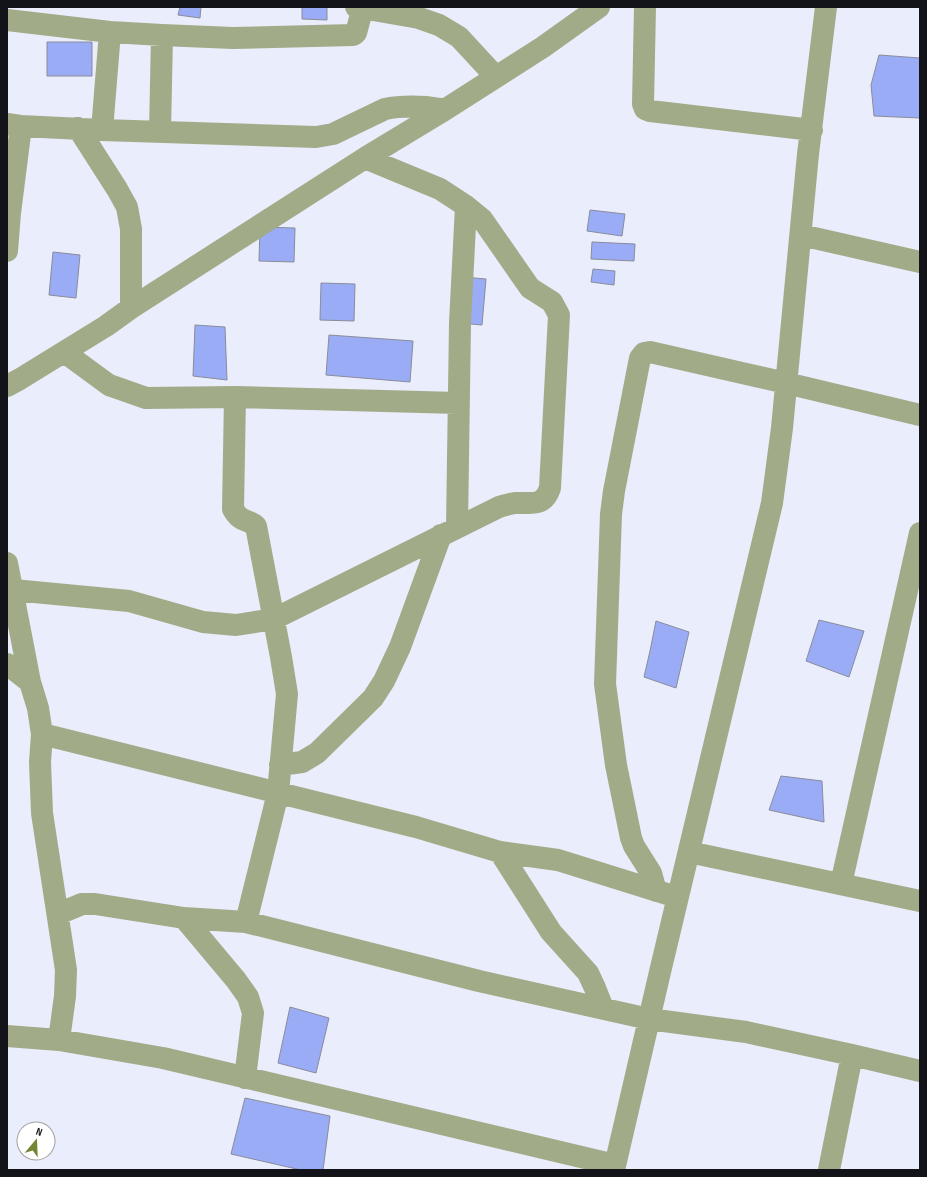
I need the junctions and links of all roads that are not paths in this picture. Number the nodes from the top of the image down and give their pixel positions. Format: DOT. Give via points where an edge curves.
graph roads {
  1 [pos="599,7"];
  2 [pos="645,7"];
  3 [pos="826,7"];
  4 [pos="361,8"];
  5 [pos="7,20"];
  6 [pos="110,32"];
  7 [pos="162,35"];
  8 [pos="496,77"];
  9 [pos="446,109"];
  10 [pos="14,125"];
  11 [pos="78,128"];
  12 [pos="102,130"];
  13 [pos="812,130"];
  14 [pos="160,132"];
  15 [pos="365,158"];
  16 [pos="466,206"];
  17 [pos="8,213"];
  18 [pos="801,235"];
  19 [pos="7,251"];
  20 [pos="920,262"];
  21 [pos="131,308"];
  22 [pos="64,352"];
  23 [pos="786,383"];
  24 [pos="7,386"];
  25 [pos="235,397"];
  26 [pos="458,403"];
  27 [pos="920,415"];
  28 [pos="449,531"];
  29 [pos="920,533"];
  30 [pos="7,563"];
  31 [pos="13,590"];
  32 [pos="274,618"];
  33 [pos="7,664"];
  34 [pos="30,682"];
  35 [pos="42,734"];
  36 [pos="280,765"];
  37 [pos="278,793"];
  38 [pos="500,852"];
  39 [pos="689,852"];
  40 [pos="841,884"];
  41 [pos="656,890"];
  42 [pos="678,897"];
  43 [pos="920,901"];
  44 [pos="58,914"];
  45 [pos="184,918"];
  46 [pos="246,922"];
  47 [pos="603,1008"];
  48 [pos="649,1019"];
  49 [pos="7,1036"];
  50 [pos="60,1040"];
  51 [pos="852,1055"];
  52 [pos="920,1071"];
  53 [pos="246,1078"];
  54 [pos="615,1168"];
  55 [pos="829,1170"];
  1 -- 8 [label="street"];
  2 -- 13 [label="street" via="645,109"];
  3 -- 13 [label="street"];
  4 -- 7 [label="street" via="356,33 353,35 233,38"];
  4 -- 8 [label="street" via="419,18 439,25 459,37"];
  5 -- 6 [label="street"];
  6 -- 7 [label="street"];
  6 -- 12 [label="street"];
  7 -- 14 [label="street"];
  8 -- 9 [label="street"];
  9 -- 14 [label="street" via="389,108 334,134 316,137"];
  9 -- 15 [label="street"];
  10 -- 11 [label="street"];
  10 -- 17 [label="street"];
  11 -- 12 [label="street"];
  11 -- 21 [label="street" via="127,207 131,229"];
  12 -- 14 [label="street"];
  13 -- 18 [label="street"];
  15 -- 16 [label="street" via="440,189"];
  15 -- 21 [label="street"];
  16 -- 26 [label="street"];
  16 -- 28 [label="street" via="482,219 530,288 552,302 559,315 548,493 538,503 499,506"];
  17 -- 19 [label="street"];
  18 -- 20 [label="street"];
  18 -- 23 [label="street"];
  21 -- 22 [label="street"];
  22 -- 24 [label="street"];
  22 -- 25 [label="street" via="109,385 146,398"];
  23 -- 27 [label="street"];
  23 -- 39 [label="street" via="772,503"];
  23 -- 41 [label="street" via="650,352 644,353 640,358 611,514 605,684 616,765 631,838 651,873"];
  25 -- 26 [label="street"];
  25 -- 32 [label="street" via="233,509 237,516 256,526"];
  26 -- 28 [label="street"];
  28 -- 32 [label="street"];
  28 -- 36 [label="street" via="400,647 384,682 373,698 317,752 302,762"];
  29 -- 40 [label="street"];
  30 -- 31 [label="street"];
  31 -- 32 [label="street" via="129,601 204,622 236,625"];
  31 -- 34 [label="street"];
  32 -- 36 [label="street" via="287,694"];
  33 -- 34 [label="street"];
  34 -- 35 [label="street"];
  35 -- 37 [label="street"];
  35 -- 44 [label="street" via="42,813"];
  36 -- 37 [label="street"];
  37 -- 38 [label="street" via="416,827"];
  37 -- 46 [label="street"];
  38 -- 41 [label="street" via="558,860"];
  38 -- 47 [label="street" via="551,932 588,973"];
  39 -- 40 [label="street"];
  39 -- 42 [label="street"];
  40 -- 43 [label="street"];
  41 -- 42 [label="street"];
  42 -- 48 [label="street"];
  44 -- 45 [label="street" via="82,904 95,904"];
  44 -- 50 [label="street" via="66,970"];
  45 -- 46 [label="street"];
  45 -- 53 [label="street" via="248,997 253,1013"];
  46 -- 47 [label="street" via="479,981"];
  47 -- 48 [label="street"];
  48 -- 51 [label="street" via="746,1032"];
  48 -- 54 [label="street"];
  49 -- 50 [label="street"];
  50 -- 53 [label="street" via="163,1058"];
  51 -- 52 [label="street"];
  51 -- 55 [label="street"];
  53 -- 54 [label="street"];
}
